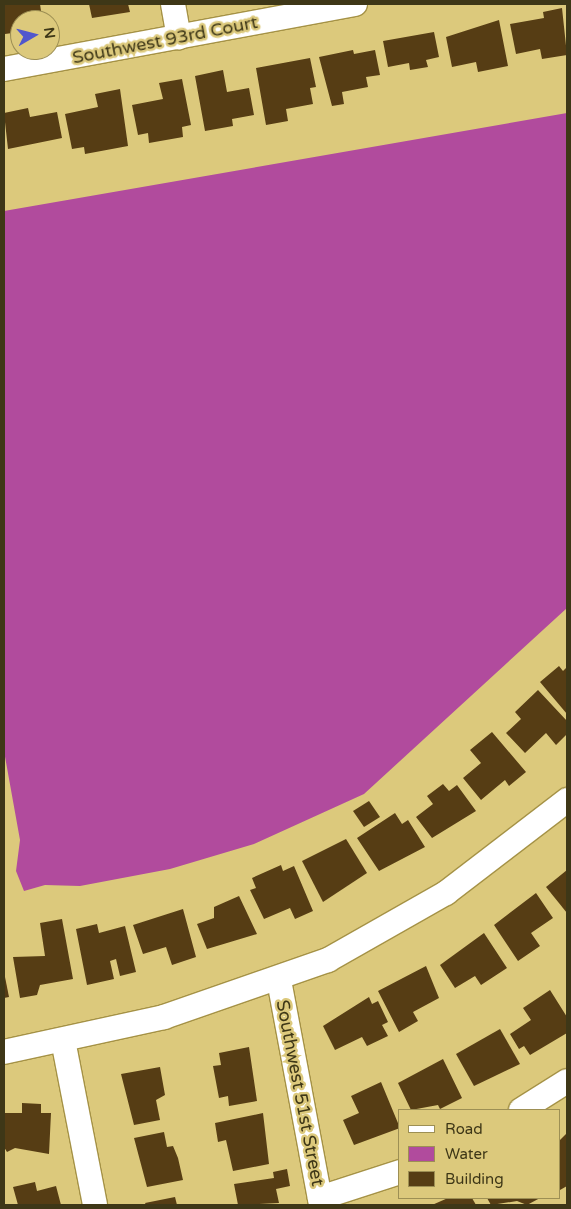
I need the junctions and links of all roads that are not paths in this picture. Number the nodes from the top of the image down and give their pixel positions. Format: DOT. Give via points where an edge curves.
graph roads {
  1 [pos="173,4"];
  2 [pos="355,4"];
  3 [pos="179,38"];
  4 [pos="4,69"];
  5 [pos="567,800"];
  6 [pos="279,980"];
  7 [pos="63,1040"];
  8 [pos="4,1052"];
  9 [pos="567,1081"];
  10 [pos="523,1109"];
  11 [pos="398,1173"];
  12 [pos="320,1202"];
  13 [pos="95,1205"];
  1 -- 3 [label="street"];
  2 -- 3 [label="street, Southwest 93rd Court"];
  3 -- 4 [label="street, Southwest 93rd Court"];
  5 -- 6 [label="street" via="493,861 417,912 335,956"];
  6 -- 7 [label="street" via="164,1017"];
  6 -- 12 [label="street, Southwest 51st Street"];
  7 -- 8 [label="street"];
  7 -- 13 [label="street"];
  9 -- 10 [label="street"];
  11 -- 12 [label="street"];
}
